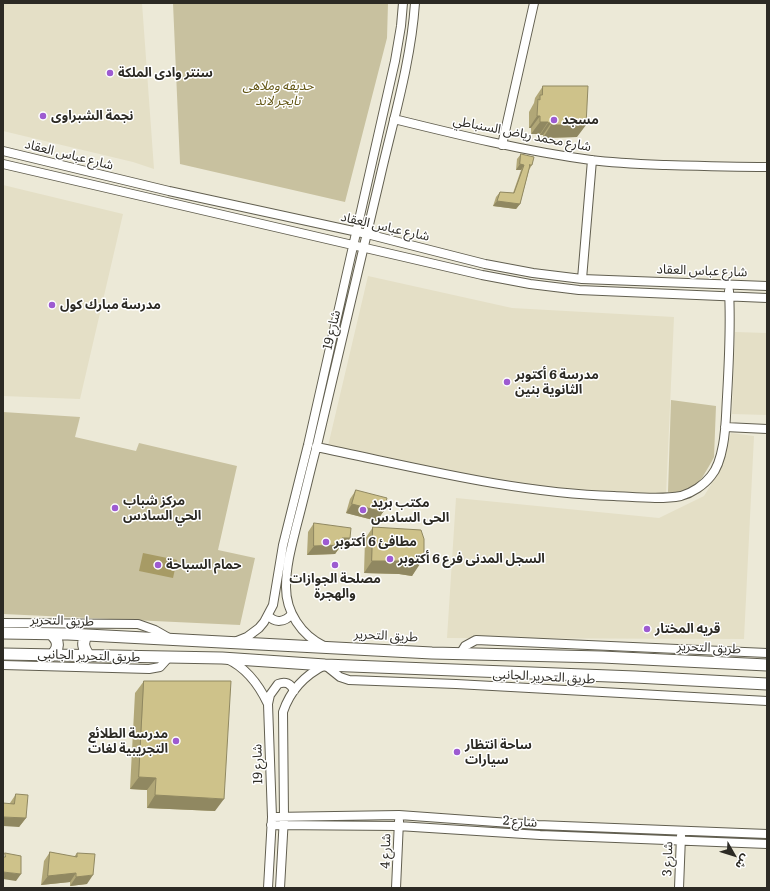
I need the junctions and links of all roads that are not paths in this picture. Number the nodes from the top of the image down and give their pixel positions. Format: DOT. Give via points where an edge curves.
graph roads {
  1 [pos="403,3"];
  2 [pos="415,3"];
  3 [pos="534,3"];
  4 [pos="394,119"];
  5 [pos="502,145"];
  6 [pos="3,151"];
  7 [pos="592,160"];
  8 [pos="3,164"];
  9 [pos="767,167"];
  10 [pos="356,232"];
  11 [pos="367,234"];
  12 [pos="352,245"];
  13 [pos="364,248"];
  14 [pos="582,279"];
  15 [pos="728,284"];
  16 [pos="767,286"];
  17 [pos="729,296"];
  18 [pos="767,298"];
  19 [pos="725,428"];
  20 [pos="767,429"];
  21 [pos="316,447"];
  22 [pos="287,546"];
  23 [pos="292,614"];
  24 [pos="268,615"];
  25 [pos="3,623"];
  26 [pos="3,633"];
  27 [pos="51,634"];
  28 [pos="87,635"];
  29 [pos="172,640"];
  30 [pos="233,643"];
  31 [pos="326,647"];
  32 [pos="767,653"];
  33 [pos="3,654"];
  34 [pos="460,654"];
  35 [pos="51,656"];
  36 [pos="89,656"];
  37 [pos="169,657"];
  38 [pos="602,657"];
  39 [pos="767,657"];
  40 [pos="225,658"];
  41 [pos="639,659"];
  42 [pos="754,664"];
  43 [pos="3,665"];
  44 [pos="325,665"];
  45 [pos="767,665"];
  46 [pos="601,676"];
  47 [pos="635,677"];
  48 [pos="767,684"];
  49 [pos="294,691"];
  50 [pos="767,701"];
  51 [pos="268,704"];
  52 [pos="399,815"];
  53 [pos="272,816"];
  54 [pos="284,816"];
  55 [pos="271,825"];
  56 [pos="283,825"];
  57 [pos="398,826"];
  58 [pos="681,831"];
  59 [pos="767,834"];
  60 [pos="681,841"];
  61 [pos="767,844"];
  62 [pos="268,888"];
  63 [pos="280,888"];
  64 [pos="396,888"];
  65 [pos="679,888"];
  1 -- 10 [label="street, شارع 19" via="395,61"];
  2 -- 4 [label="street, شارع 19" via="413,28"];
  3 -- 5 [label="street"];
  4 -- 5 [label="street, شارع محمد رياض السنباطي"];
  4 -- 11 [label="street, شارع 19"];
  5 -- 7 [label="street, شارع محمد رياض السنباطي"];
  6 -- 10 [label="street, شارع عباس العقاد" via="176,193"];
  7 -- 9 [label="street, شارع محمد رياض السنباطي" via="638,165"];
  7 -- 14 [label="street"];
  8 -- 12 [label="street, شارع عباس العقاد"];
  10 -- 11 [label="street, شارع عباس العقاد"];
  10 -- 12 [label="street, شارع 19"];
  11 -- 13 [label="street, شارع 19"];
  11 -- 14 [label="street, شارع عباس العقاد" via="486,264"];
  12 -- 13 [label="street, شارع عباس العقاد"];
  12 -- 22 [label="street, شارع 19"];
  13 -- 17 [label="street, شارع عباس العقاد" via="482,276 530,284 579,290"];
  13 -- 21 [label="street, شارع 19"];
  14 -- 15 [label="street, شارع عباس العقاد"];
  15 -- 16 [label="street, شارع عباس العقاد"];
  15 -- 17 [label="street"];
  17 -- 18 [label="street, شارع عباس العقاد"];
  17 -- 19 [label="street"];
  19 -- 20 [label="street"];
  19 -- 21 [label="street" via="720,457 708,479 689,493 659,498 541,491"];
  21 -- 22 [label="street, شارع 19"];
  22 -- 23 [label="street, شارع 19" via="286,587"];
  22 -- 24 [label="street, شارع 19" via="273,605"];
  23 -- 24 [label="street" via="280,621 273,620"];
  23 -- 31 [label="street, شارع 19" via="309,637"];
  24 -- 30 [label="street, شارع 19" via="254,633"];
  25 -- 29 [label="street" via="138,624"];
  26 -- 27 [label="street, طريق التحرير"];
  27 -- 28 [label="street, طريق التحرير"];
  27 -- 35 [label="street" via="56,638 58,645"];
  28 -- 29 [label="street, طريق التحرير"];
  28 -- 36 [label="street" via="83,644"];
  29 -- 30 [label="street, طريق التحرير"];
  30 -- 31 [label="street, طريق التحرير"];
  31 -- 34 [label="street, طريق التحرير"];
  32 -- 34 [label="street" via="476,640 465,646"];
  33 -- 35 [label="street"];
  34 -- 38 [label="street, طريق التحرير"];
  35 -- 36 [label="street"];
  36 -- 37 [label="street"];
  37 -- 40 [label="street"];
  37 -- 43 [label="street, طريق التحرير الجانبى" via="160,666 149,669"];
  38 -- 41 [label="street, طريق التحرير"];
  38 -- 46 [label="street" via="606,662 606,668"];
  39 -- 42 [label="street"];
  40 -- 44 [label="street"];
  40 -- 51 [label="street, شارع 19" via="248,674"];
  41 -- 42 [label="street, طريق التحرير"];
  41 -- 47 [label="street" via="633,665"];
  42 -- 45 [label="street, طريق التحرير"];
  44 -- 46 [label="street"];
  44 -- 49 [label="street, شارع 19" via="308,675"];
  44 -- 50 [label="street, طريق التحرير الجانبى" via="340,677 349,680"];
  46 -- 47 [label="street"];
  47 -- 48 [label="street"];
  49 -- 51 [label="street" via="291,685 278,684 270,695"];
  49 -- 54 [label="street, شارع 19" via="284,712"];
  51 -- 53 [label="street, شارع 19"];
  52 -- 54 [label="street, شارع 2"];
  52 -- 57 [label="street, شارع 4"];
  52 -- 58 [label="street, شارع 2" via="538,825"];
  53 -- 54 [label="street, شارع 2"];
  53 -- 55 [label="street, شارع 19"];
  54 -- 56 [label="street, شارع 19"];
  55 -- 56 [label="street, شارع 2"];
  55 -- 62 [label="street, شارع 19"];
  56 -- 57 [label="street, شارع 2"];
  56 -- 63 [label="street, شارع 19"];
  57 -- 60 [label="street, شارع 2"];
  57 -- 64 [label="street, شارع 4"];
  58 -- 59 [label="street, شارع 2"];
  58 -- 60 [label="street, شارع 3"];
  60 -- 61 [label="street, شارع 2"];
  60 -- 65 [label="street, شارع 3"];
}
